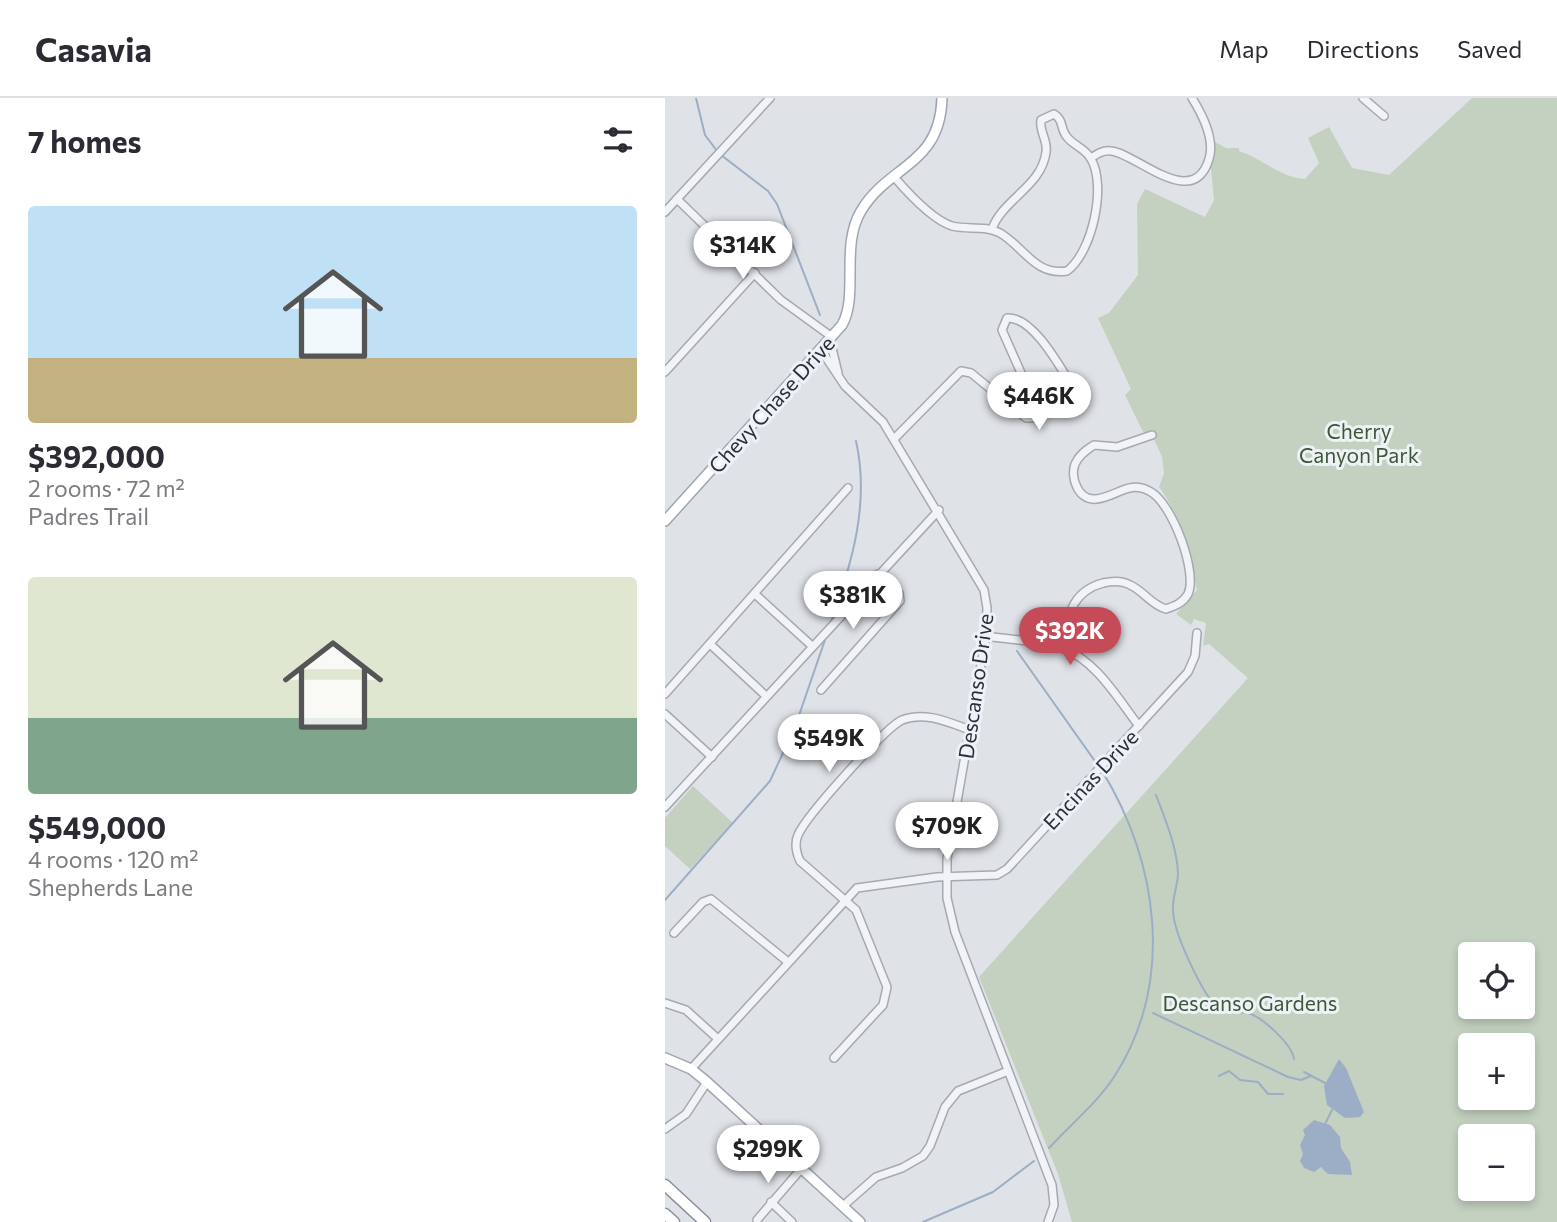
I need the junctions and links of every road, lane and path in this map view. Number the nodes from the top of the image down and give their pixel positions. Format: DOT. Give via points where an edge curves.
graph roads {
  1 [pos="770,98"];
  2 [pos="942,98"];
  3 [pos="1192,98"];
  4 [pos="1363,98"];
  5 [pos="1384,116"];
  6 [pos="1091,158"];
  7 [pos="895,178"];
  8 [pos="677,199"];
  9 [pos="665,212"];
  10 [pos="992,229"];
  11 [pos="755,273"];
  12 [pos="831,339"];
  13 [pos="821,350"];
  14 [pos="665,372"];
  15 [pos="838,374"];
  16 [pos="1075,391"];
  17 [pos="1152,435"];
  18 [pos="894,439"];
  19 [pos="848,488"];
  20 [pos="939,510"];
  21 [pos="665,521"];
  22 [pos="878,574"];
  23 [pos="756,595"];
  24 [pos="1197,633"];
  25 [pos="986,636"];
  26 [pos="710,644"];
  27 [pos="812,646"];
  28 [pos="1060,647"];
  29 [pos="821,690"];
  30 [pos="665,694"];
  31 [pos="767,696"];
  32 [pos="665,714"];
  33 [pos="1139,726"];
  34 [pos="970,730"];
  35 [pos="712,757"];
  36 [pos="665,807"];
  37 [pos="946,876"];
  38 [pos="845,900"];
  39 [pos="674,933"];
  40 [pos="788,962"];
  41 [pos="665,1003"];
  42 [pos="718,1039"];
  43 [pos="665,1058"];
  44 [pos="834,1058"];
  45 [pos="691,1069"];
  46 [pos="1008,1071"];
  47 [pos="707,1082"];
  48 [pos="665,1129"];
  49 [pos="801,1168"];
  50 [pos="665,1185"];
  51 [pos="771,1202"];
  52 [pos="843,1206"];
  53 [pos="665,1216"];
  54 [pos="757,1220"];
  55 [pos="671,1222"];
  56 [pos="705,1222"];
  57 [pos="792,1222"];
  58 [pos="860,1222"];
  59 [pos="1048,1222"];
  1 -- 8 [label="street"];
  2 -- 7 [label="main road, Chevy Chase Drive" via="934,138 919,159"];
  3 -- 6 [label="street" via="1211,150 1207,164 1193,177 1172,180 1114,151 1101,151"];
  4 -- 5 [label="street"];
  6 -- 10 [label="street" via="1066,137 1059,117 1044,116 1040,125 1047,150 1044,160 1030,185 996,218"];
  6 -- 10 [label="street" via="1098,205 1095,220 1077,261 1067,271 1047,271"];
  7 -- 10 [label="street" via="952,226"];
  7 -- 12 [label="main road, Chevy Chase Drive" via="867,202 858,217 851,242 848,309"];
  8 -- 9 [label="street"];
  8 -- 11 [label="street"];
  11 -- 12 [label="street"];
  11 -- 14 [label="street"];
  12 -- 13 [label="main road, Chevy Chase Drive"];
  12 -- 15 [label="street"];
  13 -- 15 [label="street, Descanso Drive"];
  13 -- 21 [label="main road, Chevy Chase Drive"];
  15 -- 18 [label="street, Descanso Drive" via="880,417"];
  16 -- 18 [label="street" via="1031,328 1020,319 1007,318 1002,330 1037,418 1026,418 971,373 961,371"];
  17 -- 28 [label="street" via="1117,447 1094,445 1078,458 1073,475 1087,499 1133,487 1162,500 1182,545 1190,577 1187,596 1166,609 1127,583 1092,586 1073,603"];
  18 -- 20 [label="street, Descanso Drive"];
  19 -- 23 [label="street"];
  20 -- 22 [label="street"];
  20 -- 25 [label="street, Descanso Drive" via="983,590"];
  22 -- 27 [label="street"];
  22 -- 29 [label="street" via="899,593 900,601"];
  23 -- 26 [label="street"];
  23 -- 27 [label="street"];
  24 -- 33 [label="street, Encinas Drive" via="1188,672"];
  25 -- 28 [label="street"];
  25 -- 34 [label="street, Descanso Drive"];
  26 -- 30 [label="street"];
  26 -- 31 [label="street"];
  27 -- 31 [label="street"];
  28 -- 33 [label="street" via="1086,661"];
  31 -- 35 [label="street"];
  32 -- 35 [label="street"];
  33 -- 37 [label="street, Encinas Drive" via="1007,869 997,875"];
  34 -- 37 [label="street, Descanso Drive"];
  34 -- 38 [label="street" via="923,717 899,721 806,821 796,842 800,861"];
  35 -- 36 [label="street"];
  37 -- 38 [label="street, Encinas Drive" via="858,888"];
  37 -- 46 [label="street, Descanso Drive" via="955,932"];
  38 -- 40 [label="street, Encinas Drive"];
  38 -- 44 [label="street" via="856,910 887,995"];
  39 -- 40 [label="street" via="711,899"];
  40 -- 42 [label="street, Encinas Drive"];
  41 -- 42 [label="street" via="686,1010"];
  42 -- 45 [label="street, Encinas Drive"];
  43 -- 45 [label="main road"];
  45 -- 47 [label="main road"];
  46 -- 52 [label="street" via="958,1091 945,1107 923,1156 876,1177"];
  46 -- 59 [label="street, Descanso Drive" via="1052,1185"];
  47 -- 48 [label="street" via="686,1114"];
  47 -- 49 [label="main road"];
  49 -- 51 [label="street"];
  49 -- 52 [label="main road"];
  50 -- 56 [label="highway"];
  51 -- 54 [label="street"];
  51 -- 57 [label="street"];
  52 -- 58 [label="main road"];
  53 -- 55 [label="highway"];
}
